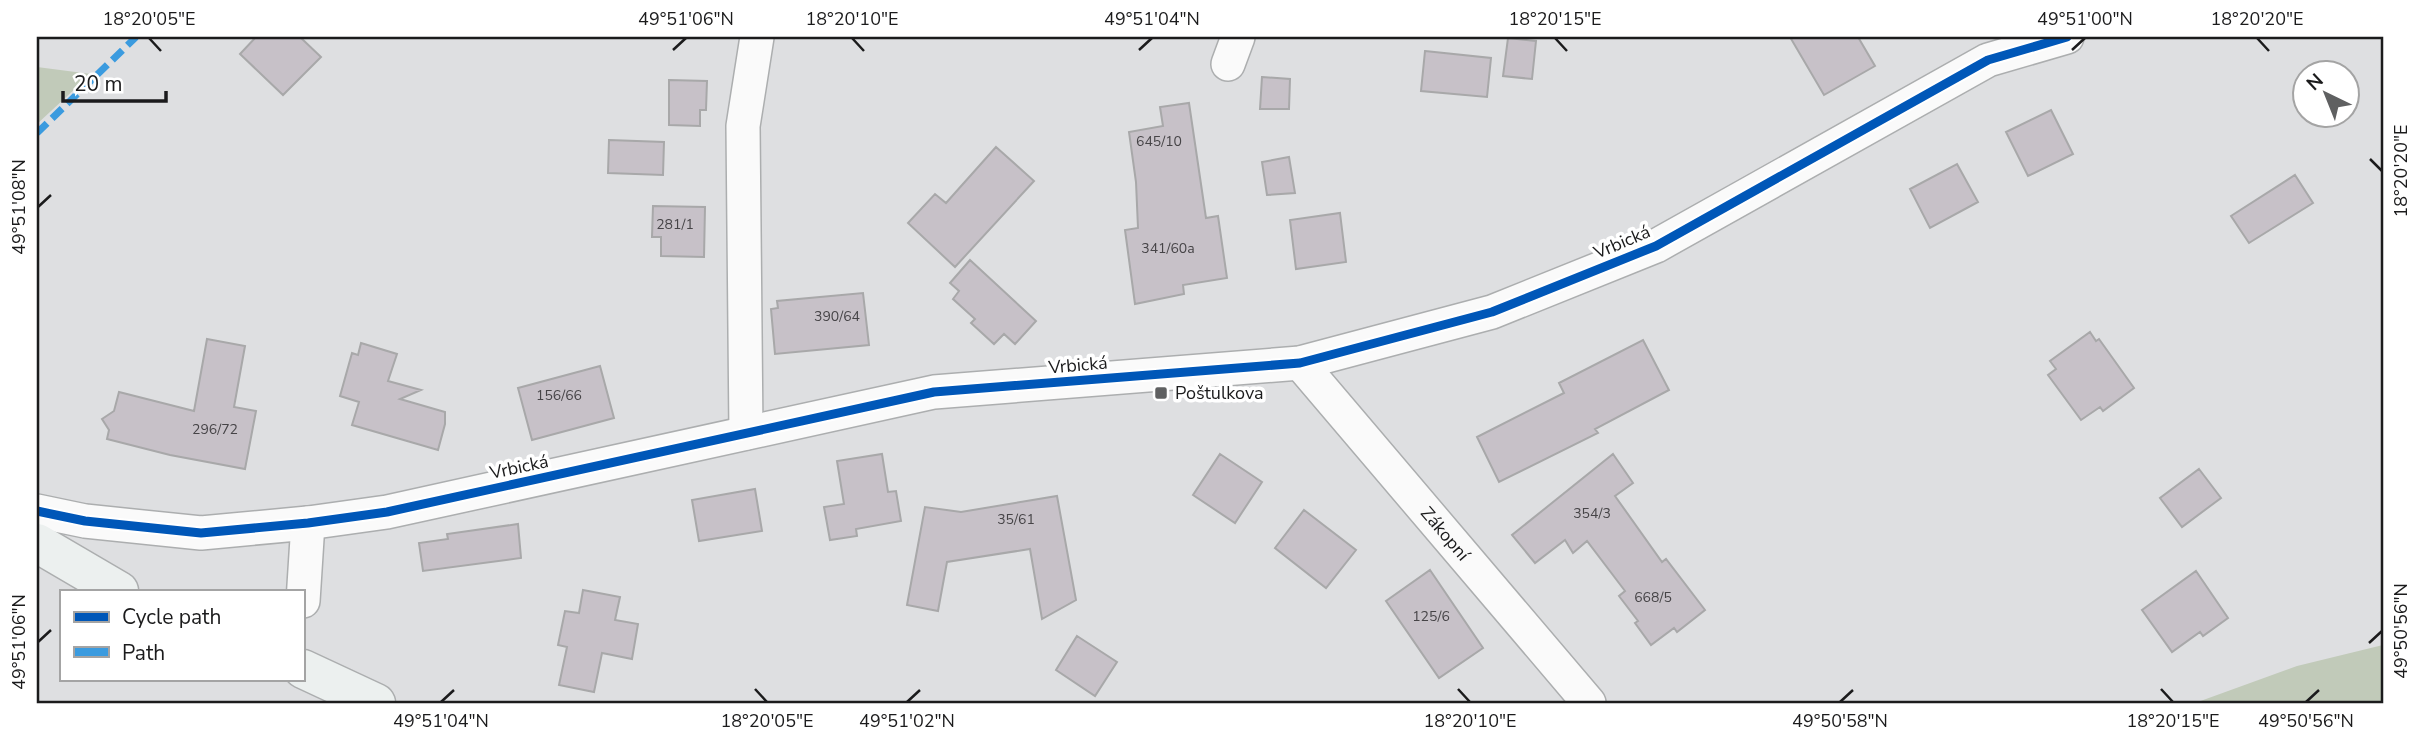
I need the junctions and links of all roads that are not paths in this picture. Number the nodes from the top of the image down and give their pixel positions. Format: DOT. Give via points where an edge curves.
graph roads {
  1 [pos="757,37"];
  2 [pos="2067,37"];
  3 [pos="1990,48"];
  4 [pos="1300,363"];
  5 [pos="746,433"];
  6 [pos="37,511"];
  7 [pos="308,523"];
  8 [pos="37,543"];
  9 [pos="117,590"];
  10 [pos="304,590"];
  11 [pos="304,669"];
  12 [pos="376,703"];
  13 [pos="1589,703"];
  1 -- 5 [label="street" via="743,126"];
  2 -- 3 [label="street, Vrbická"];
  3 -- 4 [label="street, Vrbická" via="1656,246 1492,312"];
  4 -- 5 [label="street, Vrbická" via="934,392"];
  4 -- 13 [label="street, Zákopní"];
  5 -- 7 [label="street, Vrbická" via="387,512"];
  6 -- 7 [label="street, Vrbická" via="85,521 201,533"];
  7 -- 10 [label="street"];
  8 -- 9 [label="street"];
  11 -- 12 [label="street"];
}
